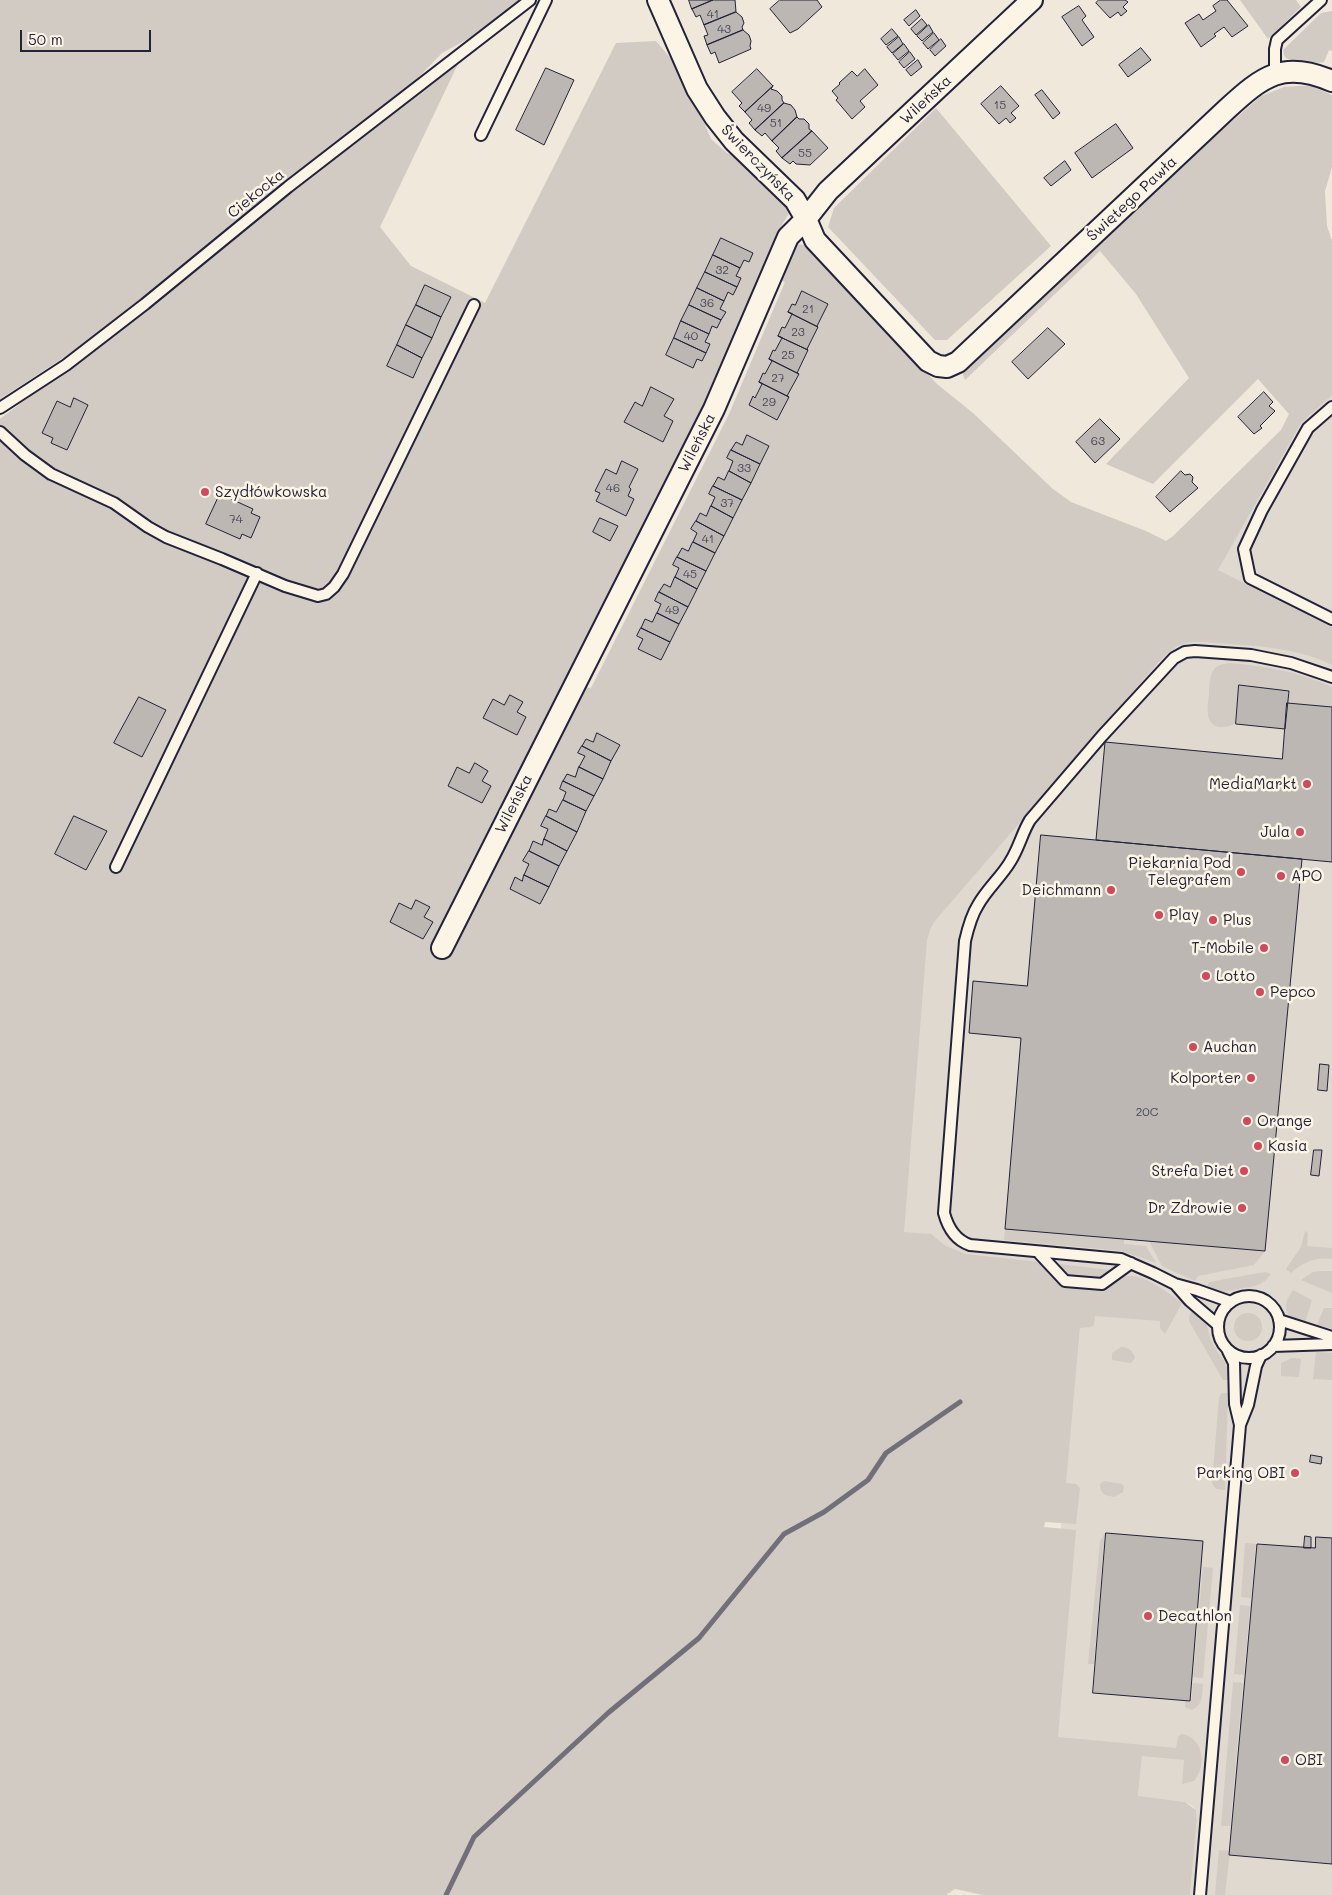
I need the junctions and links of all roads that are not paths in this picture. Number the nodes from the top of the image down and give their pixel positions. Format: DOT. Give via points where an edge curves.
graph roads {
  1 [pos="530,0"];
  2 [pos="546,0"];
  3 [pos="658,0"];
  4 [pos="1032,0"];
  5 [pos="1321,0"];
  6 [pos="1275,73"];
  7 [pos="1332,81"];
  8 [pos="482,135"];
  9 [pos="806,219"];
  10 [pos="474,305"];
  11 [pos="947,367"];
  12 [pos="1332,407"];
  13 [pos="0,408"];
  14 [pos="0,432"];
  15 [pos="257,573"];
  16 [pos="1332,620"];
  17 [pos="1332,677"];
  18 [pos="116,867"];
  19 [pos="442,948"];
  20 [pos="1038,1252"];
  21 [pos="1131,1263"];
  22 [pos="1175,1284"];
  23 [pos="1230,1302"];
  24 [pos="1279,1320"];
  25 [pos="1218,1325"];
  26 [pos="1332,1336"];
  27 [pos="1332,1344"];
  28 [pos="1273,1346"];
  29 [pos="1227,1349"];
  30 [pos="1261,1355"];
  31 [pos="1240,1425"];
  32 [pos="1200,1895"];
  1 -- 13 [label="lane, Ciekocka" via="288,187 145,304 80,354"];
  2 -- 8 [label="lane"];
  3 -- 9 [label="street, Świerczyńska" via="697,88 715,117 734,141 795,200"];
  4 -- 9 [label="street, Wileńska" via="828,191"];
  5 -- 6 [label="lane" via="1277,40"];
  6 -- 7 [label="street" via="1302,73"];
  6 -- 11 [label="street, Świętego Pawła" via="1240,97 958,362"];
  9 -- 11 [label="street, Świerczyńska" via="815,240 902,334 928,361"];
  9 -- 19 [label="street, Wileńska" via="788,237 714,409"];
  10 -- 15 [label="lane" via="334,588 318,596"];
  12 -- 16 [label="lane" via="1308,428 1244,549 1250,578"];
  14 -- 15 [label="lane" via="51,474 114,503 166,537"];
  15 -- 18 [label="lane"];
  17 -- 20 [label="lane" via="1291,663 1251,655 1195,650 1174,658 1030,820 1009,864 979,903 965,941 944,1213 947,1225 962,1242"];
  20 -- 21 [label="lane" via="1121,1259"];
  20 -- 21 [label="lane" via="1065,1280 1102,1284"];
  21 -- 22 [label="lane"];
  22 -- 23 [label="lane"];
  22 -- 25 [label="lane"];
  23 -- 24 [label="lane" via="1242,1297 1261,1299 1271,1306"];
  23 -- 25 [label="lane"];
  24 -- 26 [label="lane"];
  24 -- 28 [label="lane" via="1279,1334"];
  25 -- 29 [label="lane" via="1220,1338"];
  27 -- 28 [label="lane"];
  28 -- 30 [label="lane"];
  29 -- 30 [label="lane" via="1246,1358"];
  29 -- 31 [label="lane" via="1234,1363 1235,1404"];
  30 -- 31 [label="lane"];
  31 -- 32 [label="lane"];
}
